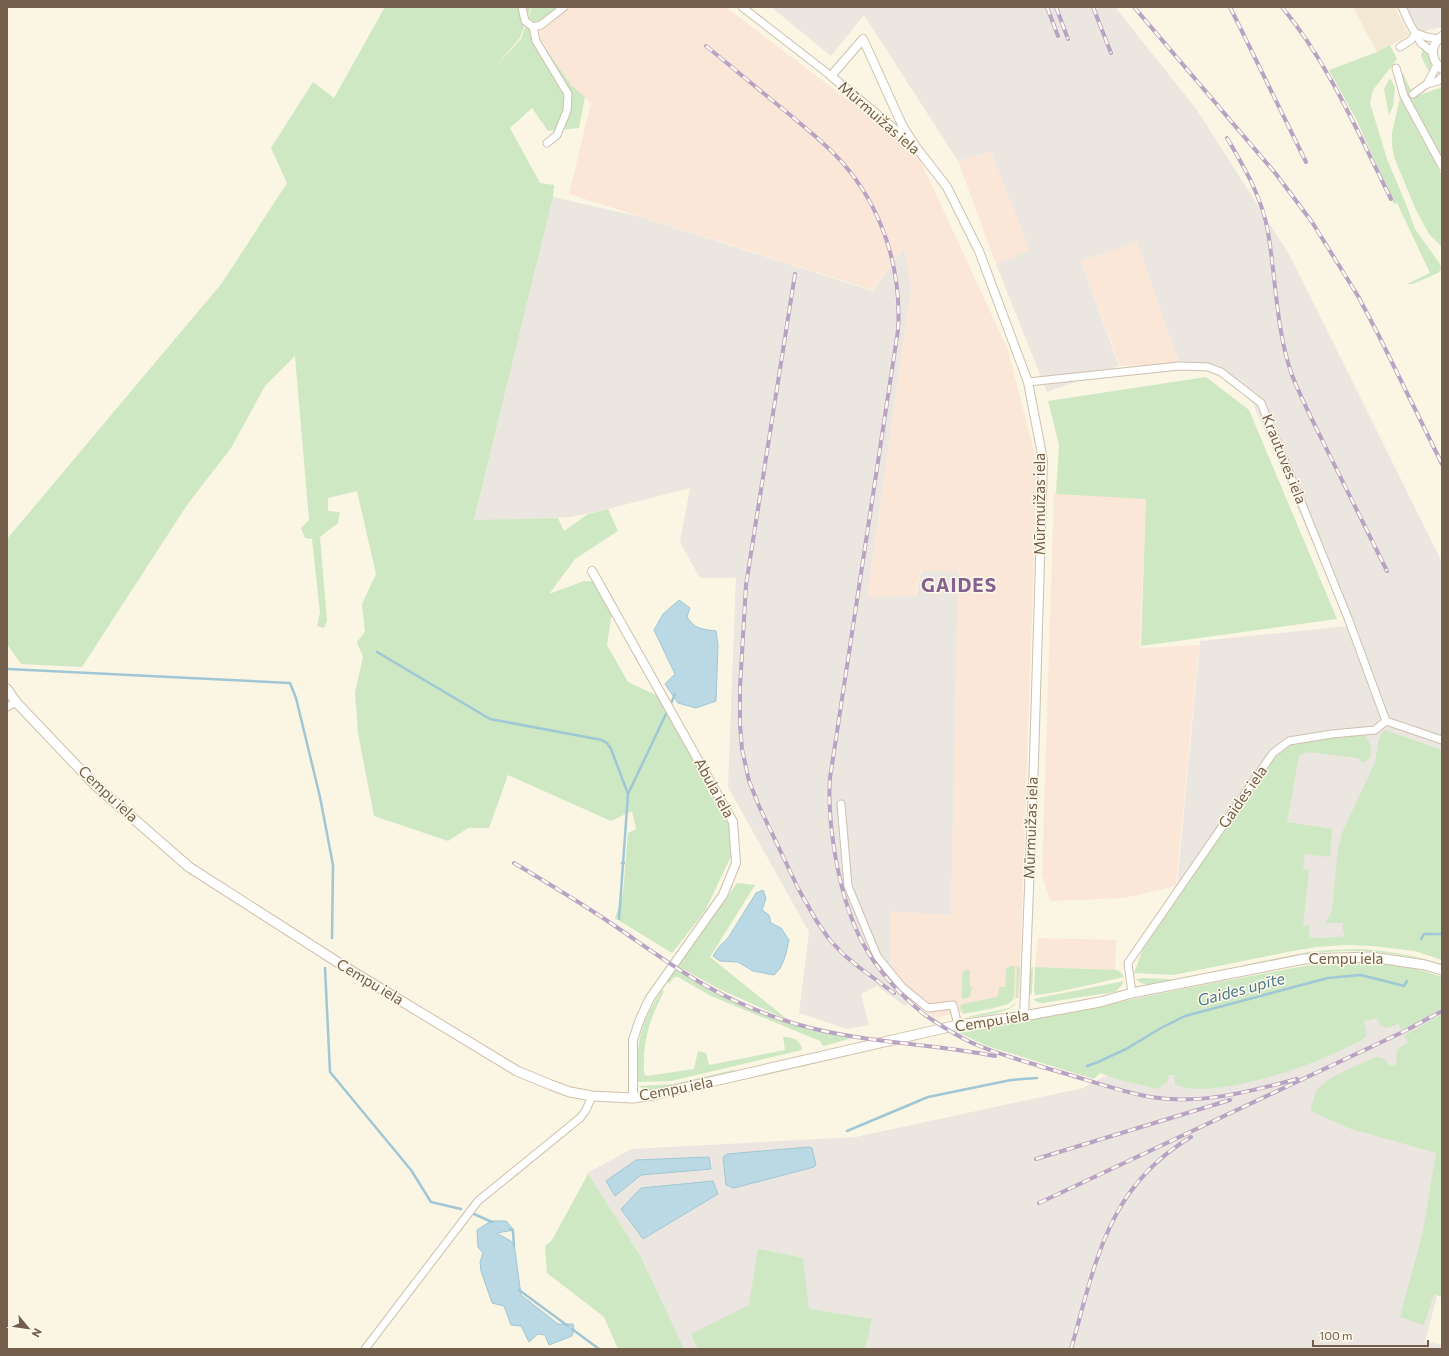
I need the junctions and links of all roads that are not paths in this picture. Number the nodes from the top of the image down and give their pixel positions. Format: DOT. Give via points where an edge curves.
graph roads {
  1 [pos="522,7"];
  2 [pos="564,7"];
  3 [pos="742,7"];
  4 [pos="1402,7"];
  5 [pos="533,27"];
  6 [pos="1416,33"];
  7 [pos="1440,37"];
  8 [pos="1400,47"];
  9 [pos="1433,52"];
  10 [pos="1439,67"];
  11 [pos="1396,68"];
  12 [pos="831,76"];
  13 [pos="1442,77"];
  14 [pos="1428,84"];
  15 [pos="1413,94"];
  16 [pos="547,143"];
  17 [pos="916,147"];
  18 [pos="1442,166"];
  19 [pos="1028,382"];
  20 [pos="592,571"];
  21 [pos="7,689"];
  22 [pos="16,702"];
  23 [pos="7,707"];
  24 [pos="1386,721"];
  25 [pos="1442,740"];
  26 [pos="841,804"];
  27 [pos="1442,970"];
  28 [pos="1132,993"];
  29 [pos="1024,1016"];
  30 [pos="958,1025"];
  31 [pos="592,1096"];
  32 [pos="633,1098"];
  33 [pos="365,1349"];
  1 -- 5 [label="street" via="525,21"];
  2 -- 5 [label="street" via="541,26"];
  3 -- 12 [label="street, Mūrmuižas iela"];
  4 -- 6 [label="street"];
  5 -- 16 [label="street" via="536,41 568,94 567,111 557,135"];
  6 -- 7 [label="street" via="1427,37"];
  6 -- 8 [label="street"];
  6 -- 9 [label="street" via="1421,43"];
  7 -- 9 [label="street"];
  9 -- 10 [label="street"];
  10 -- 14 [label="street"];
  11 -- 18 [label="street" via="1404,96"];
  12 -- 17 [label="street, Mūrmuižas iela"];
  12 -- 17 [label="street" via="863,39 903,127"];
  13 -- 14 [label="street"];
  14 -- 15 [label="street"];
  17 -- 19 [label="street, Mūrmuižas iela" via="947,186 979,251"];
  19 -- 24 [label="street, Krautuves iela" via="1179,366 1208,367 1221,372 1261,404 1348,618"];
  19 -- 29 [label="street, Mūrmuižas iela" via="1043,460"];
  20 -- 32 [label="street, Abula iela" via="733,822 736,863 723,895 650,998 640,1019 633,1040"];
  21 -- 22 [label="main road, Cempu iela"];
  22 -- 23 [label="street"];
  22 -- 31 [label="main road, Cempu iela" via="95,785 189,867 342,965 517,1071 551,1086"];
  24 -- 25 [label="street"];
  24 -- 28 [label="street, Gaides iela" via="1375,730 1289,741 1273,753 1128,963"];
  26 -- 30 [label="street" via="848,886 877,956 902,987 928,1008 953,1005"];
  27 -- 28 [label="main road, Cempu iela" via="1372,956 1304,959"];
  28 -- 29 [label="main road, Cempu iela" via="1100,1002"];
  29 -- 30 [label="main road, Cempu iela"];
  30 -- 32 [label="main road, Cempu iela" via="675,1091"];
  31 -- 32 [label="main road, Cempu iela"];
  31 -- 33 [label="street" via="580,1118 478,1201"];
}
